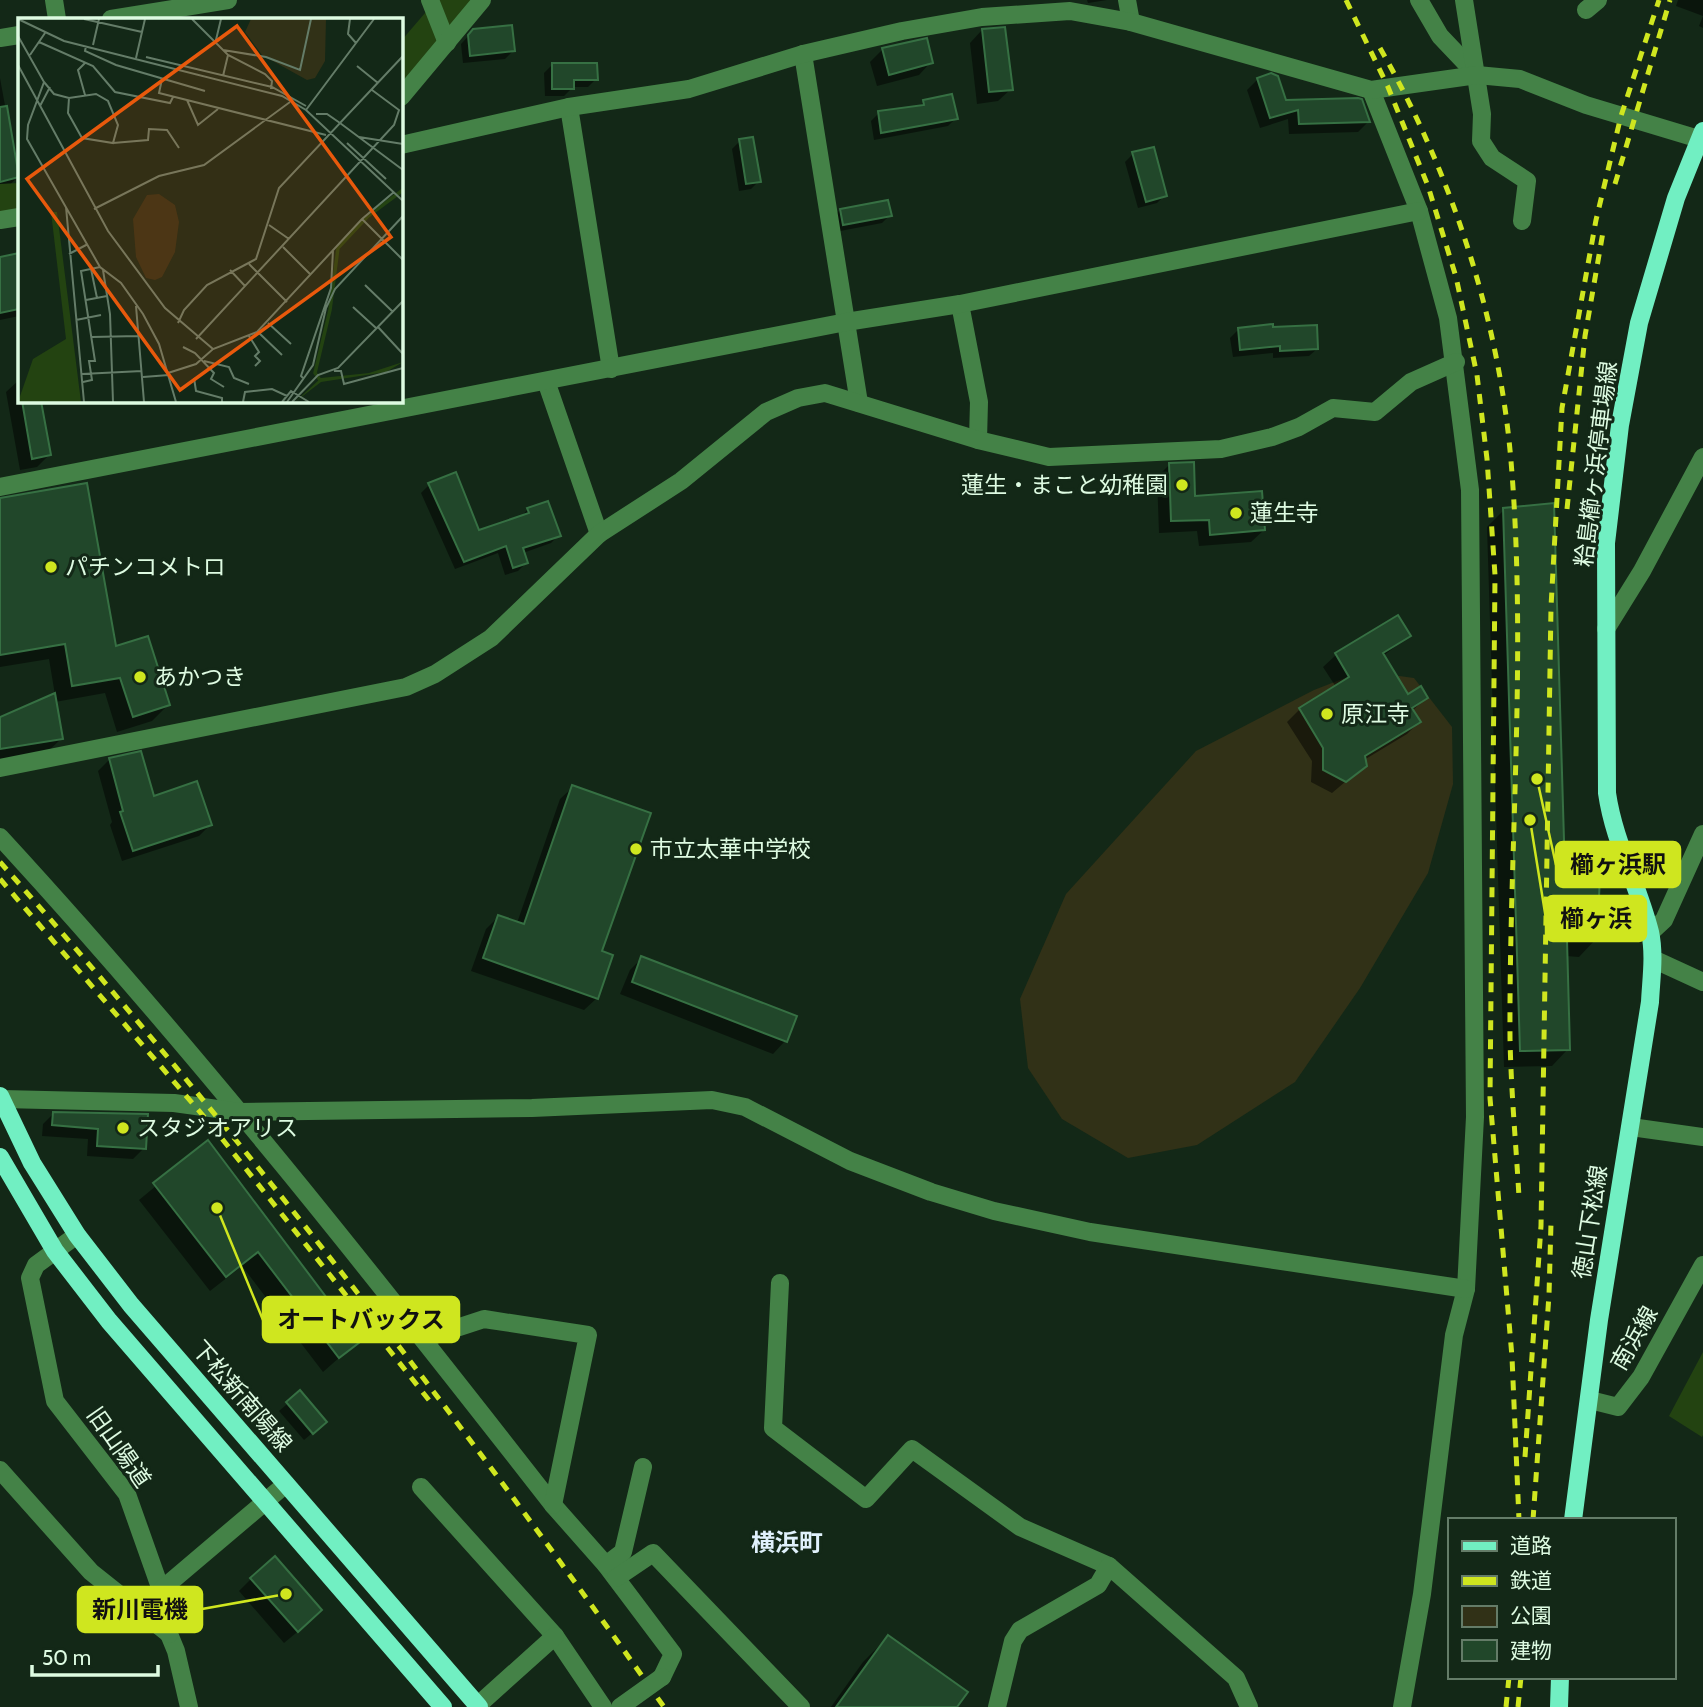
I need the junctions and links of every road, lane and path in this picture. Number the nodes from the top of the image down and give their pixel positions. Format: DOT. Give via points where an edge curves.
graph roads {
  1 [pos="54,0"];
  2 [pos="228,0"];
  3 [pos="430,0"];
  4 [pos="482,0"];
  5 [pos="1127,0"];
  6 [pos="1419,0"];
  7 [pos="1464,0"];
  8 [pos="1069,6"];
  9 [pos="980,8"];
  10 [pos="57,18"];
  11 [pos="117,18"];
  12 [pos="1131,22"];
  13 [pos="18,35"];
  14 [pos="0,38"];
  15 [pos="447,43"];
  16 [pos="803,54"];
  17 [pos="1477,75"];
  18 [pos="1371,90"];
  19 [pos="402,96"];
  20 [pos="569,107"];
  21 [pos="1701,135"];
  22 [pos="402,145"];
  23 [pos="1419,211"];
  24 [pos="18,217"];
  25 [pos="0,220"];
  26 [pos="1522,221"];
  27 [pos="960,304"];
  28 [pos="846,322"];
  29 [pos="1456,362"];
  30 [pos="611,369"];
  31 [pos="546,381"];
  32 [pos="859,403"];
  33 [pos="978,440"];
  34 [pos="1703,457"];
  35 [pos="0,487"];
  36 [pos="599,534"];
  37 [pos="1606,629"];
  38 [pos="0,768"];
  39 [pos="1703,834"];
  40 [pos="0,838"];
  41 [pos="1650,933"];
  42 [pos="1653,959"];
  43 [pos="1703,982"];
  44 [pos="1,1097"];
  45 [pos="239,1112"];
  46 [pos="1631,1127"];
  47 [pos="1703,1137"];
  48 [pos="0,1157"];
  49 [pos="77,1235"];
  50 [pos="55,1251"];
  51 [pos="1703,1265"];
  52 [pos="780,1283"];
  53 [pos="1466,1289"];
  54 [pos="423,1339"];
  55 [pos="1590,1400"];
  56 [pos="643,1466"];
  57 [pos="0,1470"];
  58 [pos="286,1484"];
  59 [pos="421,1487"];
  60 [pos="265,1501"];
  61 [pos="553,1505"];
  62 [pos="1573,1518"];
  63 [pos="1109,1566"];
  64 [pos="611,1572"];
  65 [pos="161,1590"];
  66 [pos="169,1634"];
  67 [pos="555,1636"];
  68 [pos="1560,1679"];
  69 [pos="183,1703"];
  70 [pos="443,1707"];
  71 [pos="478,1707"];
  72 [pos="603,1707"];
  73 [pos="620,1707"];
  74 [pos="801,1707"];
  75 [pos="996,1707"];
  76 [pos="1249,1707"];
  77 [pos="1402,1707"];
  78 [pos="1559,1707"];
  1 -- 10 [label="street"];
  2 -- 11 [label="street"];
  3 -- 15 [label="street"];
  4 -- 15 [label="street"];
  5 -- 12 [label="street"];
  6 -- 17 [label="street" via="1440,36"];
  7 -- 17 [label="street"];
  8 -- 9 [label="street"];
  8 -- 12 [label="street"];
  9 -- 16 [label="street"];
  12 -- 18 [label="street"];
  13 -- 14 [label="street"];
  15 -- 19 [label="street"];
  16 -- 20 [label="street" via="689,89"];
  16 -- 28 [label="street"];
  17 -- 18 [label="street"];
  17 -- 21 [label="street" via="1520,79 1586,105"];
  17 -- 26 [label="street" via="1482,141 1492,158 1527,181"];
  18 -- 23 [label="street"];
  20 -- 22 [label="street"];
  20 -- 30 [label="street"];
  21 -- 37 [label="main road, 粭島櫛ヶ浜停車場線" via="1676,198 1643,310 1625,399 1606,543"];
  23 -- 27 [label="street"];
  23 -- 29 [label="street"];
  24 -- 25 [label="street"];
  27 -- 28 [label="street"];
  27 -- 33 [label="street" via="979,402"];
  28 -- 30 [label="street"];
  28 -- 32 [label="street"];
  29 -- 33 [label="street" via="1411,382 1375,412 1333,408 1272,437 1221,449 1049,457"];
  29 -- 53 [label="street" via="1470,491 1475,1116"];
  30 -- 31 [label="street"];
  31 -- 35 [label="street"];
  31 -- 36 [label="street"];
  32 -- 33 [label="street"];
  32 -- 36 [label="street" via="825,393 798,398 766,412 681,481"];
  34 -- 37 [label="street"];
  36 -- 38 [label="street" via="491,638 406,687"];
  37 -- 41 [label="main road, 粭島櫛ヶ浜停車場線" via="1610,813"];
  39 -- 41 [label="street" via="1664,920"];
  40 -- 45 [label="street"];
  41 -- 42 [label="main road, 徳山下松線"];
  42 -- 43 [label="street"];
  42 -- 46 [label="main road, 徳山下松線"];
  44 -- 45 [label="street" via="174,1103"];
  44 -- 49 [label="main road, 下松新南陽線" via="32,1163"];
  45 -- 53 [label="street" via="712,1100 745,1107 850,1161 994,1211 1090,1232"];
  45 -- 54 [label="street"];
  46 -- 47 [label="street"];
  46 -- 55 [label="main road, 徳山下松線"];
  48 -- 50 [label="main road"];
  49 -- 50 [label="street, 旧山陽道"];
  49 -- 58 [label="main road, 下松新南陽線" via="131,1305"];
  50 -- 60 [label="main road" via="109,1321"];
  50 -- 65 [label="street, 旧山陽道" via="36,1265 30,1278 55,1401 127,1494"];
  51 -- 55 [label="street, 南浜線" via="1641,1377 1618,1407"];
  52 -- 63 [label="street" via="773,1428 866,1499 912,1449 1020,1527"];
  53 -- 77 [label="street" via="1454,1335 1422,1594"];
  54 -- 61 [label="street"];
  54 -- 61 [label="street" via="484,1319 589,1335"];
  55 -- 62 [label="main road, 徳山下松線"];
  56 -- 64 [label="street" via="623,1552"];
  57 -- 66 [label="street" via="91,1572"];
  58 -- 60 [label="street"];
  58 -- 71 [label="main road, 下松新南陽線"];
  59 -- 67 [label="street"];
  60 -- 65 [label="street"];
  60 -- 70 [label="main road"];
  61 -- 64 [label="street"];
  63 -- 75 [label="street" via="1098,1585 1020,1630"];
  63 -- 76 [label="street" via="1236,1678"];
  64 -- 73 [label="street, bridge" via="673,1654 662,1677"];
  64 -- 74 [label="street" via="653,1553"];
  65 -- 66 [label="street, 旧山陽道"];
  66 -- 69 [label="street, 旧山陽道"];
  67 -- 71 [label="street"];
  67 -- 72 [label="street"];
  68 -- 78 [label="main road"];
}
